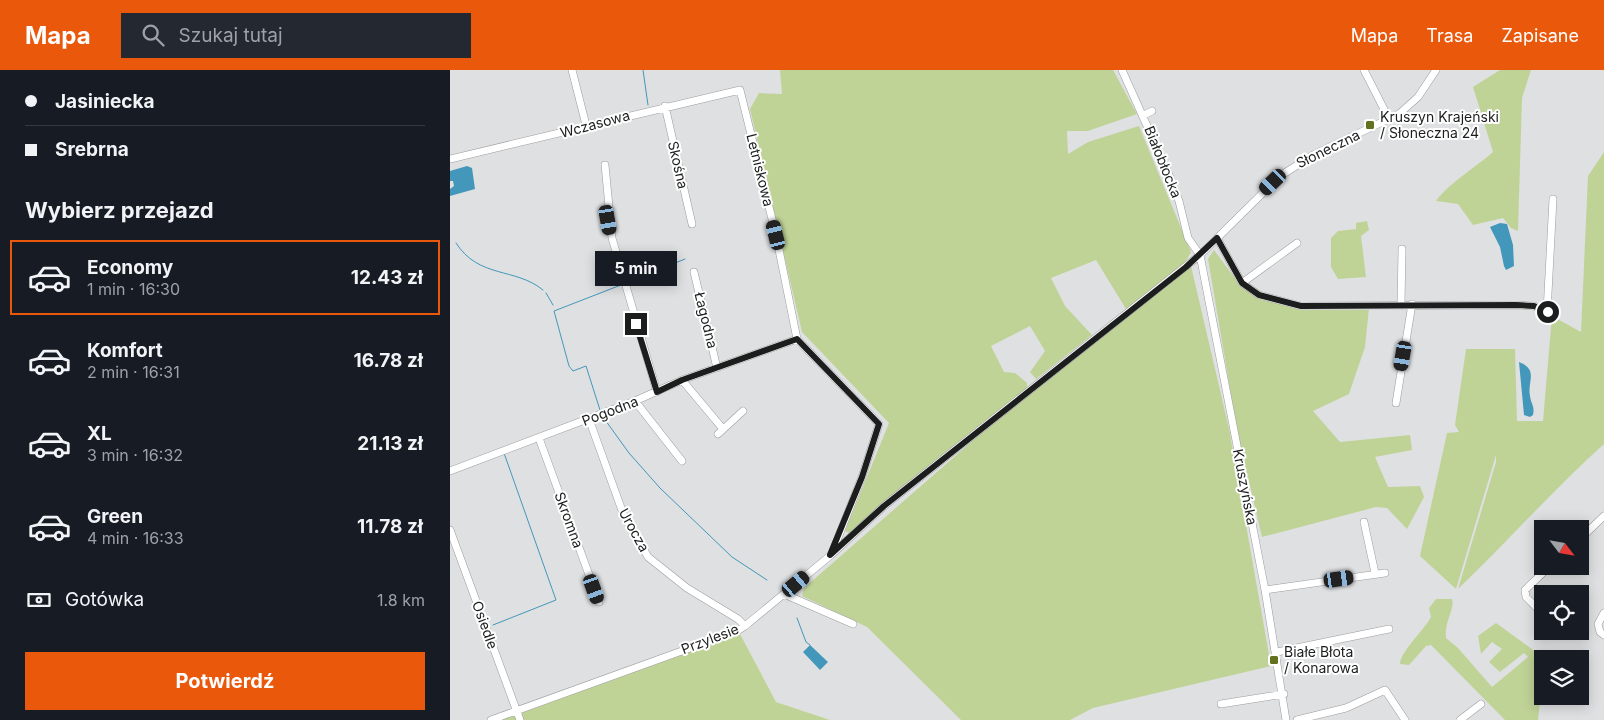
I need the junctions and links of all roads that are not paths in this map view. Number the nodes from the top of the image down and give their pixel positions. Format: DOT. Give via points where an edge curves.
graph roads {
  1 [pos="572,70"];
  2 [pos="1122,70"];
  3 [pos="1364,70"];
  4 [pos="1436,70"];
  5 [pos="740,90"];
  6 [pos="665,106"];
  7 [pos="1152,111"];
  8 [pos="1144,115"];
  9 [pos="1389,119"];
  10 [pos="586,126"];
  11 [pos="450,159"];
  12 [pos="605,166"];
  13 [pos="1553,199"];
  14 [pos="692,224"];
  15 [pos="1217,238"];
  16 [pos="1297,244"];
  17 [pos="1402,249"];
  18 [pos="1200,255"];
  19 [pos="694,272"];
  20 [pos="1242,283"];
  21 [pos="1412,304"];
  22 [pos="1401,305"];
  23 [pos="797,339"];
  24 [pos="717,368"];
  25 [pos="682,380"];
  26 [pos="657,392"];
  27 [pos="635,401"];
  28 [pos="1396,403"];
  29 [pos="743,411"];
  30 [pos="589,419"];
  31 [pos="539,438"];
  32 [pos="682,461"];
  33 [pos="450,471"];
  34 [pos="1604,516"];
  35 [pos="1364,522"];
  36 [pos="450,530"];
  37 [pos="1589,530"];
  38 [pos="830,555"];
  39 [pos="1385,573"];
  40 [pos="1374,574"];
  41 [pos="1541,575"];
  42 [pos="1265,590"];
  43 [pos="784,594"];
  44 [pos="599,602"];
  45 [pos="1534,604"];
  46 [pos="1604,613"];
  47 [pos="853,624"];
  48 [pos="745,626"];
  49 [pos="1389,629"];
  50 [pos="1604,635"];
  51 [pos="1277,652"];
  52 [pos="1284,694"];
  53 [pos="1221,704"];
  54 [pos="1481,704"];
  55 [pos="516,710"];
  56 [pos="491,720"];
  57 [pos="520,720"];
  58 [pos="1286,720"];
  59 [pos="1297,720"];
  60 [pos="1405,720"];
  61 [pos="1460,720"];
  1 -- 10 [label="street"];
  2 -- 8 [label="street, Białobłocka"];
  3 -- 9 [label="street"];
  4 -- 9 [label="street, Słoneczna" via="1406,109"];
  5 -- 6 [label="street, Wczasowa"];
  5 -- 23 [label="street, Letniskowa" via="776,235"];
  6 -- 10 [label="street, Wczasowa"];
  6 -- 14 [label="street, Skośna"];
  7 -- 8 [label="street"];
  8 -- 18 [label="street, Białobłocka" via="1179,201 1188,238"];
  9 -- 15 [label="street, Słoneczna" via="1287,170"];
  10 -- 11 [label="street, Wczasowa"];
  12 -- 26 [label="street" via="612,238"];
  13 -- 21 [label="street" via="1548,312 1534,306"];
  15 -- 18 [label="street, Słoneczna"];
  15 -- 20 [label="street"];
  16 -- 20 [label="street"];
  17 -- 22 [label="street"];
  18 -- 38 [label="street, Przylesie" via="884,506"];
  18 -- 42 [label="street, Kruszyńska"];
  19 -- 24 [label="street, Łagodna"];
  20 -- 22 [label="street" via="1259,295 1301,306"];
  21 -- 22 [label="street"];
  21 -- 28 [label="street"];
  23 -- 24 [label="street, Pogodna"];
  23 -- 38 [label="street" via="879,424 862,477"];
  24 -- 25 [label="street, Pogodna"];
  25 -- 26 [label="street, Pogodna"];
  25 -- 29 [label="street" via="721,432"];
  26 -- 27 [label="street, Pogodna"];
  27 -- 30 [label="street, Pogodna"];
  27 -- 32 [label="street"];
  30 -- 31 [label="street, Pogodna"];
  30 -- 48 [label="street, Urocza" via="624,516 648,557 687,588"];
  31 -- 33 [label="street, Pogodna"];
  31 -- 44 [label="street, Skromna"];
  34 -- 37 [label="street"];
  35 -- 40 [label="street"];
  36 -- 55 [label="street, Osiedle"];
  38 -- 43 [label="street, Przylesie"];
  39 -- 40 [label="street"];
  40 -- 42 [label="street"];
  41 -- 45 [label="street" via="1525,590 1526,597"];
  42 -- 51 [label="street, Kruszyńska"];
  43 -- 47 [label="street"];
  43 -- 48 [label="street, Przylesie"];
  46 -- 50 [label="street" via="1598,624"];
  48 -- 55 [label="street, Przylesie" via="737,632"];
  49 -- 51 [label="street"];
  51 -- 52 [label="street, Kruszyńska"];
  52 -- 53 [label="street"];
  52 -- 58 [label="street, Kruszyńska"];
  54 -- 61 [label="street"];
  55 -- 56 [label="street, Przylesie"];
  55 -- 57 [label="street, Osiedle"];
  59 -- 60 [label="street" via="1346,708 1385,690"];
}
